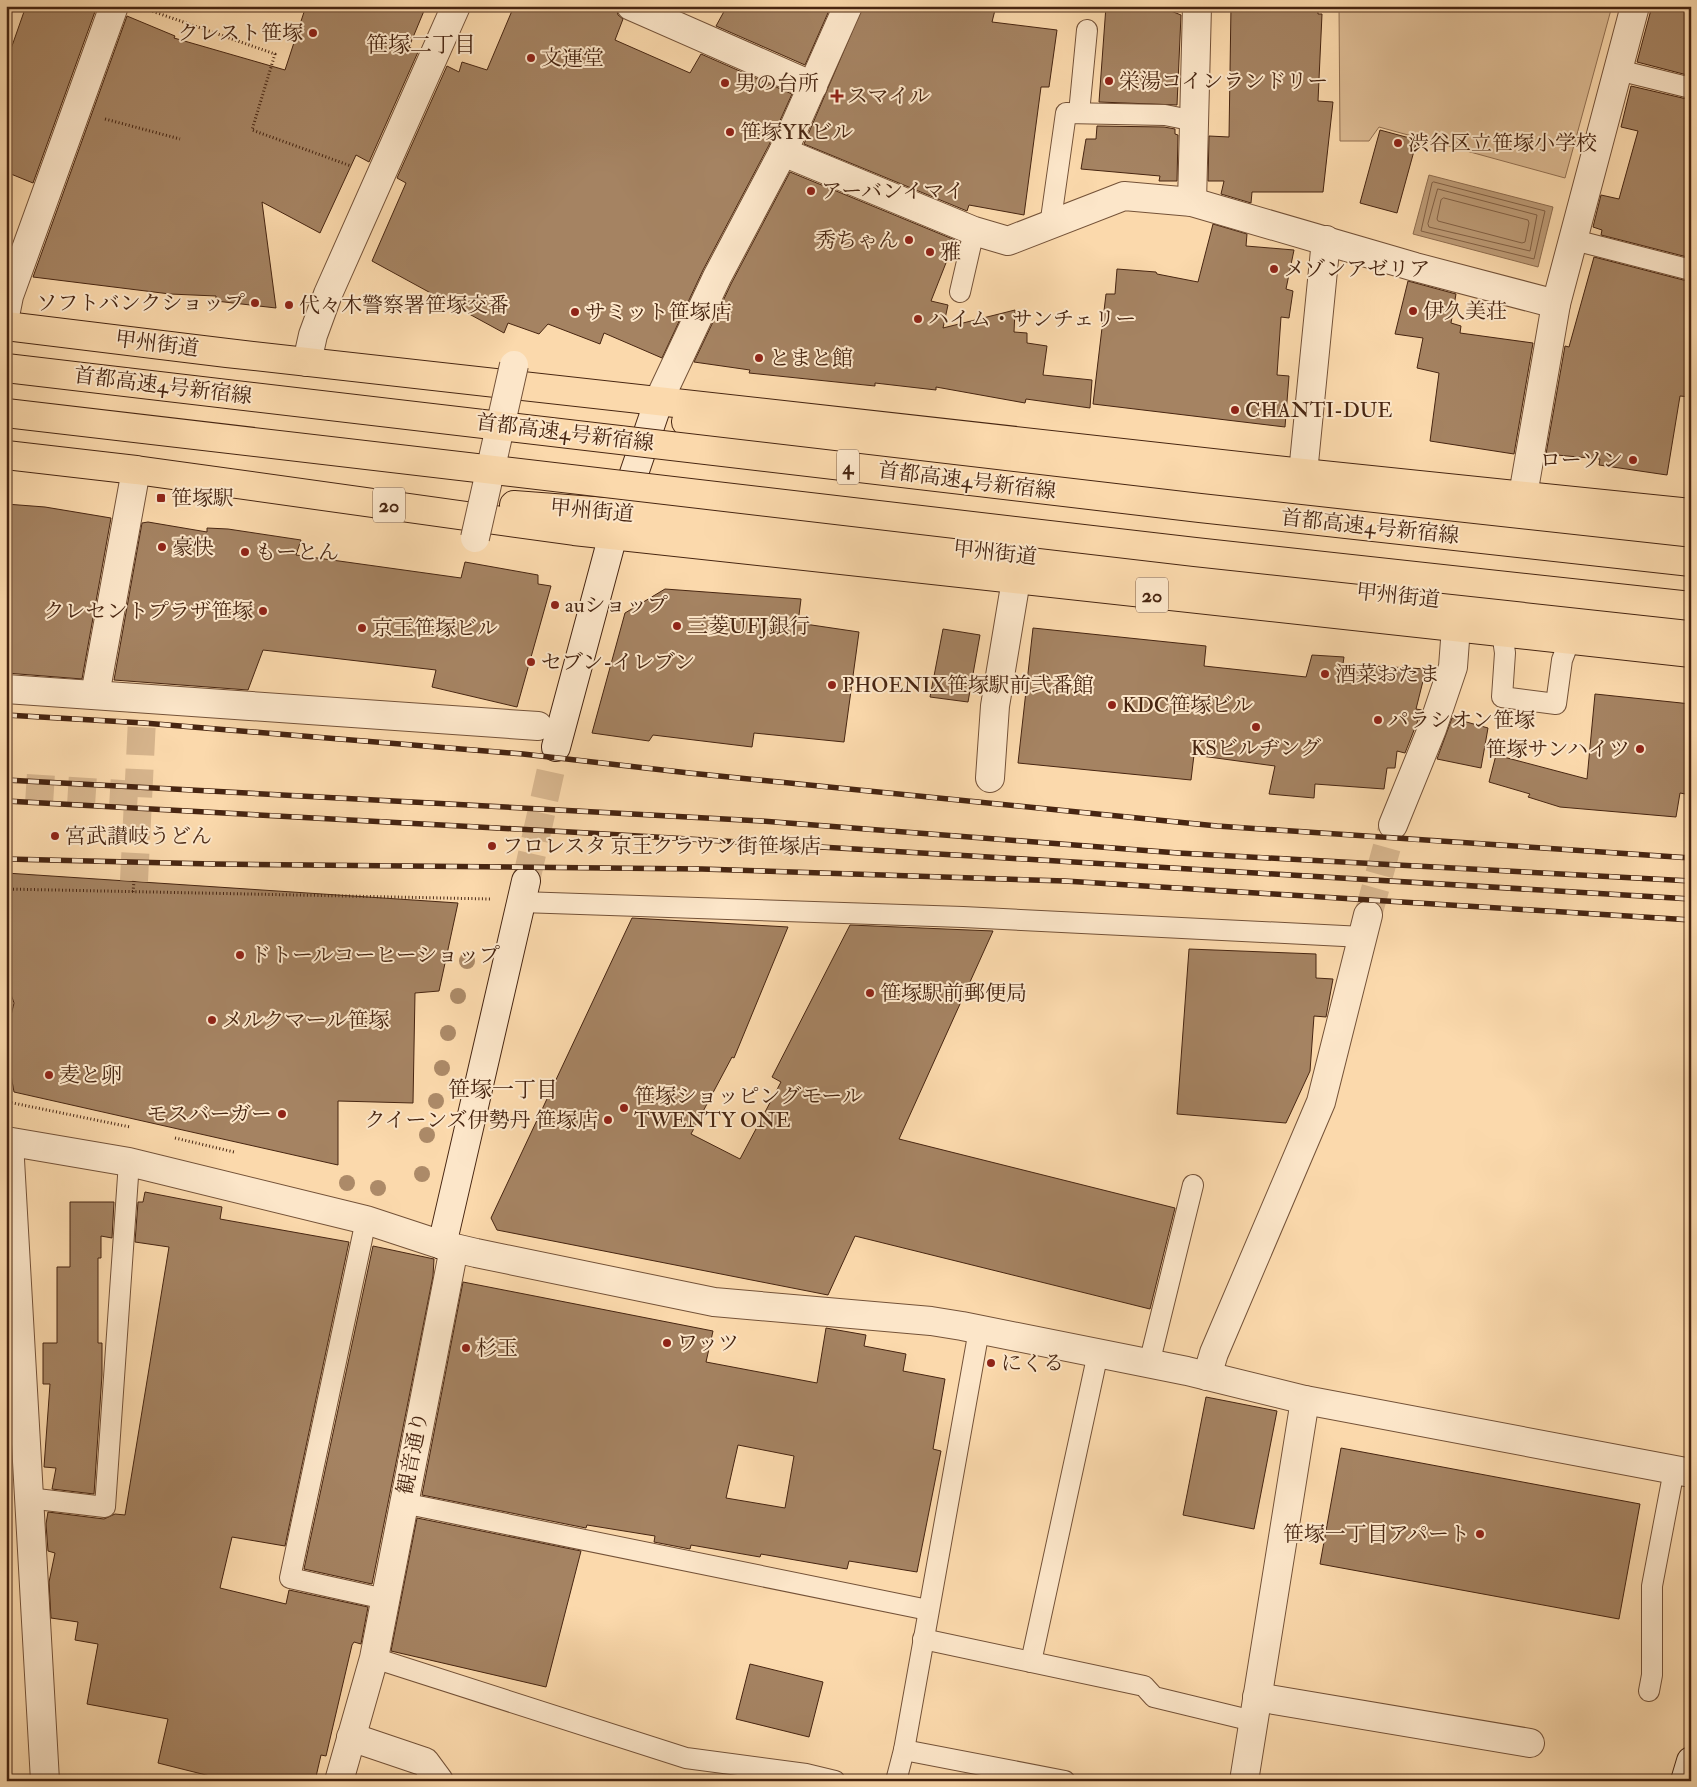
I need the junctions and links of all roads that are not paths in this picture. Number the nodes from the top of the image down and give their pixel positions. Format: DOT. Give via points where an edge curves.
graph roads {
  1 [pos="114,6"];
  2 [pos="456,6"];
  3 [pos="631,6"];
  4 [pos="848,6"];
  5 [pos="1197,6"];
  6 [pos="1635,6"];
  7 [pos="1087,30"];
  8 [pos="1618,70"];
  9 [pos="813,86"];
  10 [pos="1691,88"];
  11 [pos="1079,113"];
  12 [pos="1195,121"];
  13 [pos="783,152"];
  14 [pos="1192,202"];
  15 [pos="1050,226"];
  16 [pos="974,231"];
  17 [pos="1326,240"];
  18 [pos="1574,240"];
  19 [pos="1691,270"];
  20 [pos="960,292"];
  21 [pos="1556,304"];
  22 [pos="6,311"];
  23 [pos="6,326"];
  24 [pos="308,362"];
  25 [pos="514,366"];
  26 [pos="6,368"];
  27 [pos="656,409"];
  28 [pos="6,413"];
  29 [pos="6,455"];
  30 [pos="136,470"];
  31 [pos="1303,473"];
  32 [pos="1522,495"];
  33 [pos="1691,513"];
  34 [pos="616,524"];
  35 [pos="1691,536"];
  36 [pos="475,538"];
  37 [pos="1691,562"];
  38 [pos="1016,580"];
  39 [pos="1691,606"];
  40 [pos="1456,627"];
  41 [pos="1691,628"];
  42 [pos="1502,632"];
  43 [pos="1570,639"];
  44 [pos="1691,653"];
  45 [pos="6,689"];
  46 [pos="95,695"];
  47 [pos="538,726"];
  48 [pos="556,747"];
  49 [pos="990,778"];
  50 [pos="1393,825"];
  51 [pos="515,894"];
  52 [pos="1365,926"];
  53 [pos="8,1141"];
  54 [pos="129,1162"];
  55 [pos="1193,1185"];
  56 [pos="366,1220"];
  57 [pos="448,1246"];
  58 [pos="978,1330"];
  59 [pos="1098,1353"];
  60 [pos="1149,1364"];
  61 [pos="1207,1376"];
  62 [pos="1305,1400"];
  63 [pos="1683,1472"];
  64 [pos="28,1498"];
  65 [pos="403,1504"];
  66 [pos="385,1599"];
  67 [pos="928,1610"];
  68 [pos="923,1639"];
  69 [pos="374,1658"];
  70 [pos="1031,1662"];
  71 [pos="1649,1690"];
  72 [pos="1255,1709"];
  73 [pos="351,1737"];
  74 [pos="1530,1743"];
  75 [pos="904,1750"];
  76 [pos="1691,1761"];
  77 [pos="805,1778"];
  78 [pos="44,1781"];
  79 [pos="339,1781"];
  80 [pos="439,1781"];
  81 [pos="835,1781"];
  82 [pos="896,1781"];
  83 [pos="1066,1781"];
  84 [pos="1244,1781"];
  85 [pos="1685,1781"];
  1 -- 22 [label="street"];
  2 -- 24 [label="street" via="328,294"];
  3 -- 9 [label="street"];
  4 -- 9 [label="street"];
  5 -- 12 [label="street"];
  6 -- 8 [label="street"];
  7 -- 11 [label="lane"];
  8 -- 10 [label="lane"];
  8 -- 18 [label="street"];
  9 -- 13 [label="street"];
  11 -- 12 [label="lane" via="1166,115"];
  11 -- 15 [label="lane" via="1066,113"];
  12 -- 14 [label="street"];
  13 -- 16 [label="street"];
  13 -- 27 [label="street" via="717,277"];
  14 -- 15 [label="street" via="1124,196"];
  14 -- 17 [label="street"];
  15 -- 16 [label="street" via="1008,241"];
  16 -- 20 [label="lane"];
  17 -- 21 [label="street"];
  17 -- 31 [label="street"];
  18 -- 19 [label="lane"];
  18 -- 21 [label="street"];
  21 -- 32 [label="street"];
  23 -- 24 [label="highway, 甲州街道"];
  24 -- 27 [label="highway, 甲州街道"];
  25 -- 36 [label="street, bridge"];
  26 -- 37 [label="highway, 首都高速4号新宿線 / 4, bridge" via="1190,507"];
  27 -- 31 [label="highway"];
  27 -- 34 [label="street"];
  27 -- 35 [label="highway, 甲州街道" via="982,456"];
  28 -- 39 [label="highway, 首都高速4号新宿線 / 4, bridge" via="1195,552"];
  29 -- 30 [label="highway, 甲州街道 / 20"];
  30 -- 34 [label="highway, 甲州街道 / 20" via="298,492"];
  30 -- 46 [label="street"];
  31 -- 32 [label="highway"];
  32 -- 33 [label="highway"];
  34 -- 38 [label="highway, 20"];
  34 -- 41 [label="highway, 甲州街道 / 20" via="973,551"];
  34 -- 48 [label="street"];
  38 -- 40 [label="highway, 20"];
  38 -- 49 [label="street" via="995,706"];
  40 -- 42 [label="highway, 20"];
  40 -- 50 [label="street" via="1453,668"];
  42 -- 43 [label="highway, 20"];
  42 -- 43 [label="lane" via="1506,653 1502,697 1556,704 1562,660"];
  43 -- 44 [label="highway, 20"];
  45 -- 46 [label="street"];
  46 -- 47 [label="street"];
  51 -- 52 [label="lane" via="964,917"];
  51 -- 57 [label="street, 観音通り"];
  52 -- 61 [label="street" via="1321,1102"];
  53 -- 54 [label="street"];
  53 -- 64 [label="street"];
  54 -- 56 [label="street"];
  54 -- 64 [label="lane" via="105,1507"];
  55 -- 60 [label="lane"];
  56 -- 57 [label="street"];
  56 -- 66 [label="lane" via="290,1578"];
  57 -- 58 [label="street" via="714,1302 930,1321"];
  57 -- 65 [label="street, 観音通り"];
  58 -- 59 [label="street"];
  58 -- 67 [label="lane"];
  59 -- 60 [label="street"];
  59 -- 70 [label="lane"];
  60 -- 61 [label="street"];
  61 -- 62 [label="street"];
  62 -- 63 [label="street"];
  62 -- 72 [label="street"];
  63 -- 71 [label="lane" via="1652,1586 1652,1675"];
  64 -- 78 [label="street"];
  65 -- 66 [label="street, 観音通り"];
  65 -- 67 [label="lane"];
  66 -- 69 [label="street, 観音通り"];
  67 -- 68 [label="lane"];
  68 -- 70 [label="lane"];
  68 -- 75 [label="lane"];
  69 -- 73 [label="street, 観音通り"];
  69 -- 77 [label="lane" via="686,1758"];
  70 -- 72 [label="lane" via="1144,1686 1154,1697"];
  72 -- 74 [label="street"];
  72 -- 84 [label="street"];
  73 -- 79 [label="street, 観音通り"];
  73 -- 80 [label="street" via="425,1762"];
  75 -- 82 [label="lane"];
  75 -- 83 [label="lane"];
  76 -- 85 [label="street"];
  77 -- 81 [label="lane"];
}
